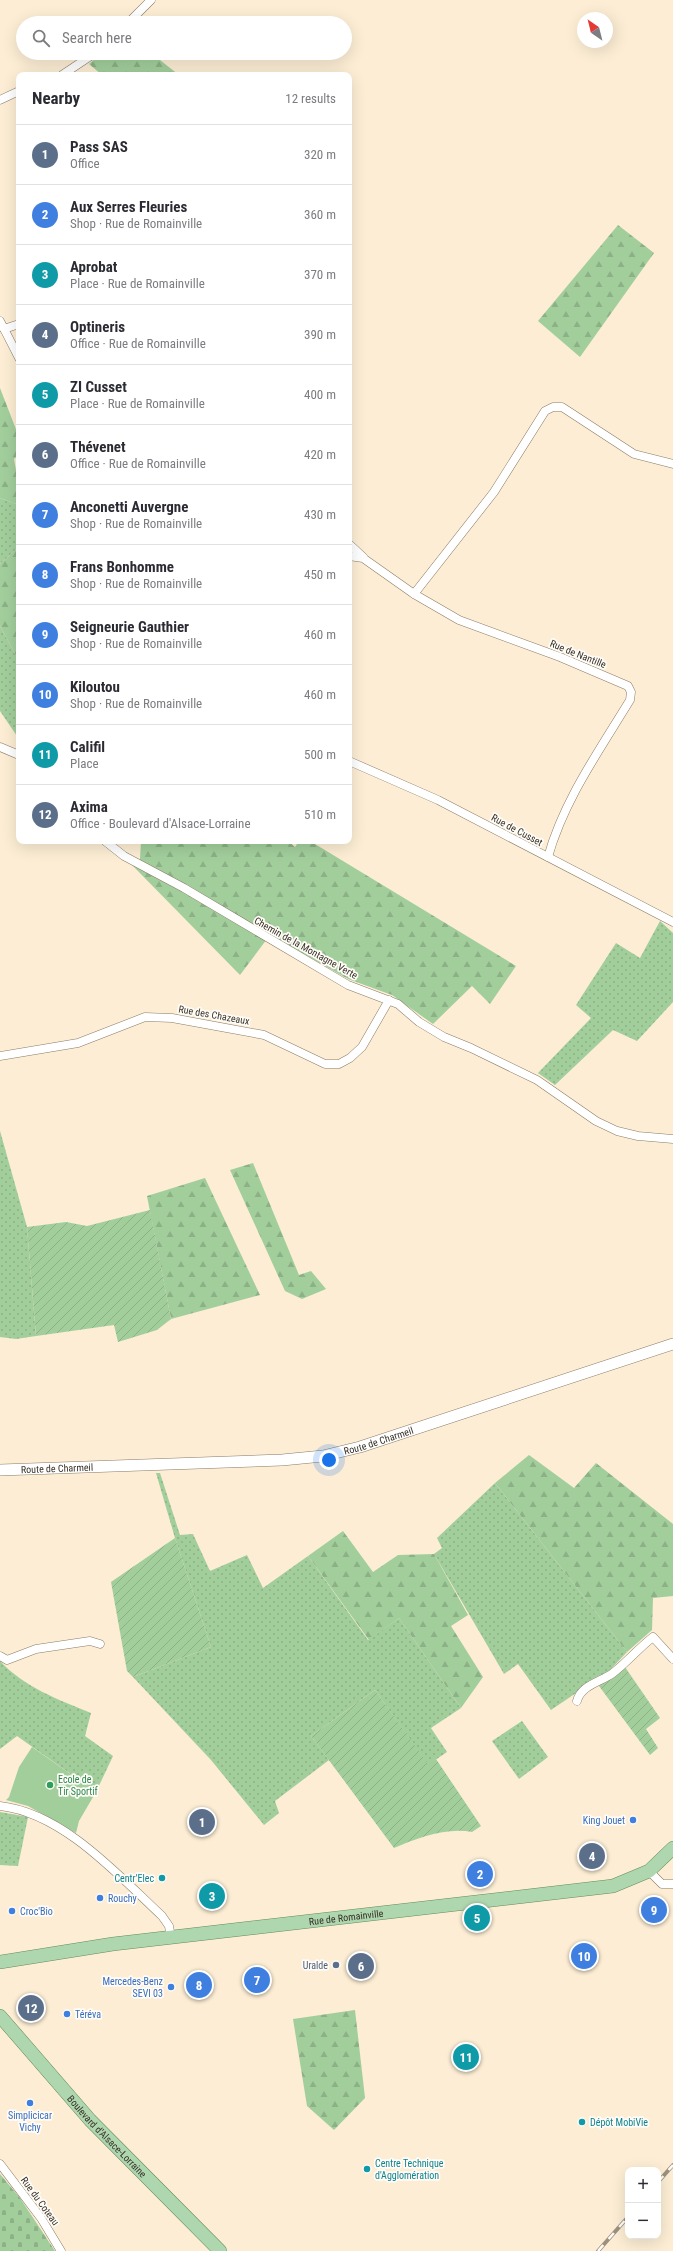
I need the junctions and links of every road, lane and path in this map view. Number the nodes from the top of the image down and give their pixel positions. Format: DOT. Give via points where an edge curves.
graph roads {
  1 [pos="151,0"];
  2 [pos="135,16"];
  3 [pos="84,60"];
  4 [pos="66,72"];
  5 [pos="16,92"];
  6 [pos="0,100"];
  7 [pos="16,324"];
  8 [pos="2,325"];
  9 [pos="16,352"];
  10 [pos="673,464"];
  11 [pos="352,547"];
  12 [pos="352,556"];
  13 [pos="364,558"];
  14 [pos="414,594"];
  15 [pos="0,748"];
  16 [pos="16,754"];
  17 [pos="352,762"];
  18 [pos="109,844"];
  19 [pos="548,857"];
  20 [pos="673,922"];
  21 [pos="389,1000"];
  22 [pos="0,1056"];
  23 [pos="673,1139"];
  24 [pos="673,1344"];
  25 [pos="0,1470"];
  26 [pos="100,1644"];
  27 [pos="0,1656"];
  28 [pos="673,1659"];
  29 [pos="577,1701"];
  30 [pos="0,1806"];
  31 [pos="673,1848"];
  32 [pos="649,1871"];
  33 [pos="673,1884"];
  34 [pos="171,1938"];
  35 [pos="6,1961"];
  36 [pos="0,1969"];
  37 [pos="0,2016"];
  38 [pos="0,2164"];
  39 [pos="61,2251"];
  40 [pos="220,2251"];
  1 -- 2 [label="street"];
  3 -- 4 [label="street"];
  5 -- 6 [label="street"];
  7 -- 8 [label="street"];
  8 -- 9 [label="street"];
  10 -- 14 [label="street" via="634,454 562,407 553,407 545,411 494,492"];
  11 -- 13 [label="street"];
  12 -- 13 [label="street, Rue de Nantille"];
  13 -- 14 [label="street, Rue de Nantille"];
  14 -- 19 [label="street, Rue de Nantille" via="459,620 560,657 628,686 631,692 630,700 570,798 556,829"];
  15 -- 16 [label="street"];
  17 -- 19 [label="street, Rue de Cusset" via="438,800"];
  18 -- 21 [label="street, Chemin de la Montagne Verte" via="124,856 348,984"];
  19 -- 20 [label="street, Rue de Cusset"];
  21 -- 22 [label="street, Rue des Chazeaux" via="362,1047 339,1064 325,1064 264,1035 172,1018 152,1017 145,1017 78,1044"];
  21 -- 23 [label="street, Chemin de la Montagne Verte" via="444,1038 537,1080 596,1121 617,1131 638,1136"];
  24 -- 25 [label="main road, Route de Charmeil" via="360,1447 323,1456 282,1460"];
  26 -- 27 [label="street" via="90,1641 36,1649 7,1660"];
  28 -- 29 [label="street" via="653,1637 613,1673 583,1690"];
  30 -- 34 [label="street" via="31,1813 90,1851 162,1916 169,1926"];
  31 -- 32 [label="main road"];
  32 -- 33 [label="street" via="662,1884"];
  32 -- 34 [label="main road, Rue de Romainville" via="613,1886"];
  34 -- 35 [label="main road, Rue de Romainville" via="33,1955"];
  35 -- 36 [label="main road, Rue de Romainville"];
  37 -- 40 [label="main road, Boulevard d'Alsace-Lorraine" via="90,2120"];
  38 -- 39 [label="street, Rue du Coteau" via="41,2218"];
}
